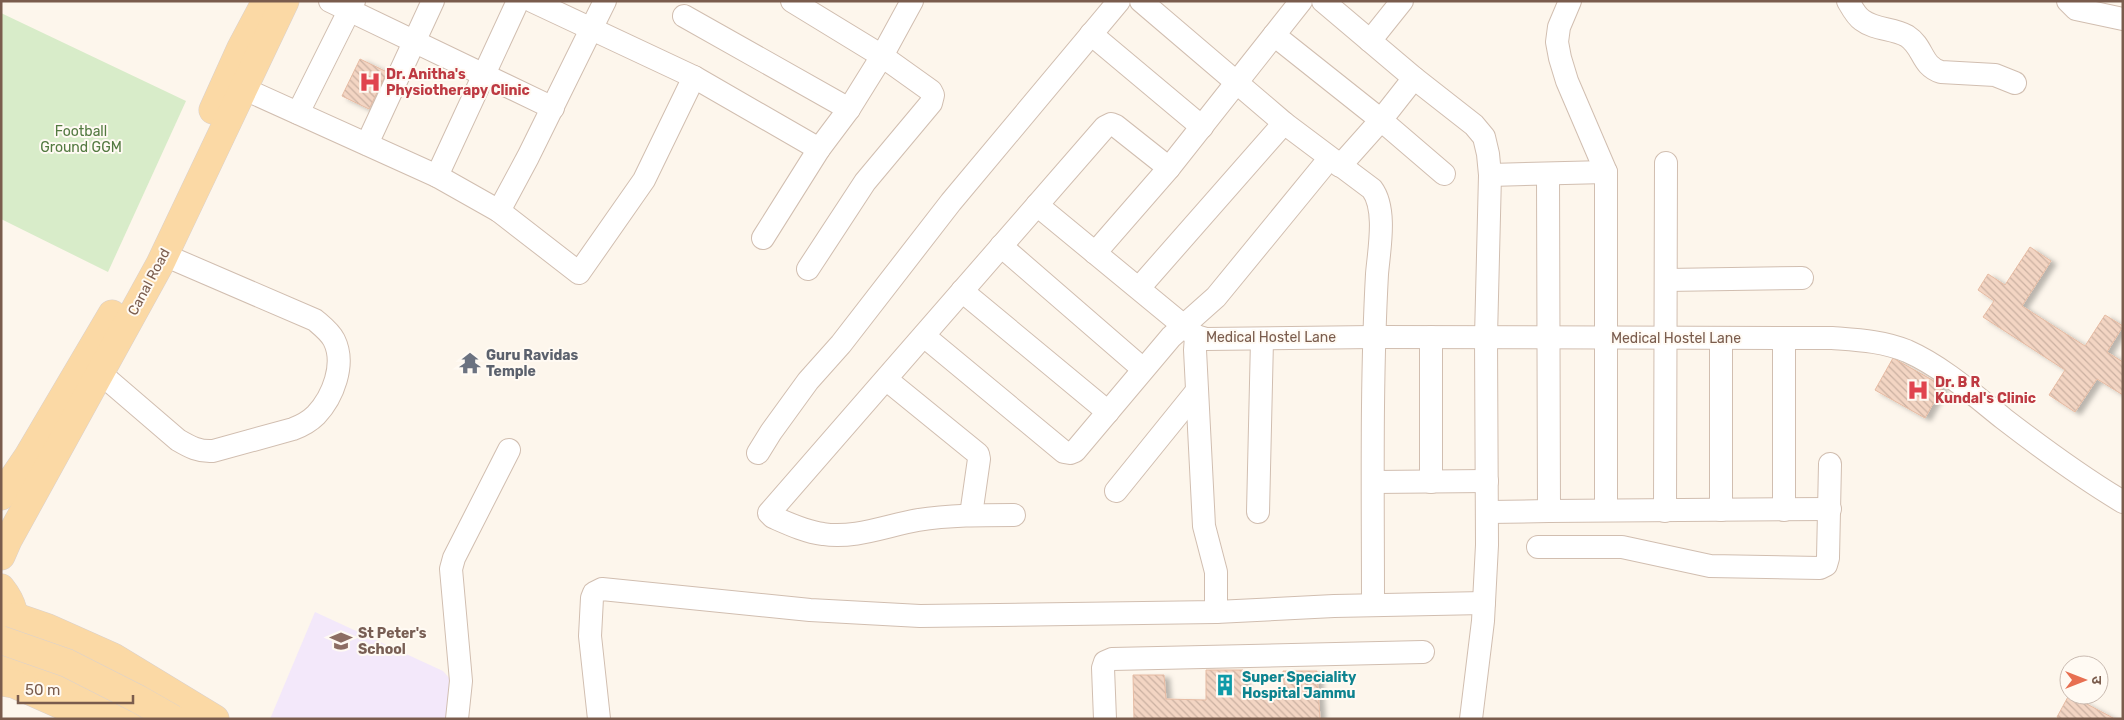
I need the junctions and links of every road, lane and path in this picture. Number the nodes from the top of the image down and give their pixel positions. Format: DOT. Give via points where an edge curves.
graph roads {
  1 [pos="266,1"];
  2 [pos="285,1"];
  3 [pos="434,1"];
  4 [pos="518,1"];
  5 [pos="532,1"];
  6 [pos="605,1"];
  7 [pos="792,1"];
  8 [pos="912,1"];
  9 [pos="1119,1"];
  10 [pos="1141,1"];
  11 [pos="1301,1"];
  12 [pos="1323,1"];
  13 [pos="1402,1"];
  14 [pos="1570,1"];
  15 [pos="1848,1"];
  16 [pos="2068,1"];
  17 [pos="344,4"];
  18 [pos="684,16"];
  19 [pos="2123,20"];
  20 [pos="590,29"];
  21 [pos="1091,34"];
  22 [pos="1274,35"];
  23 [pos="414,40"];
  24 [pos="1370,41"];
  25 [pos="882,56"];
  26 [pos="484,74"];
  27 [pos="694,77"];
  28 [pos="1414,78"];
  29 [pos="1237,83"];
  30 [pos="2015,83"];
  31 [pos="235,85"];
  32 [pos="553,108"];
  33 [pos="849,109"];
  34 [pos="298,113"];
  35 [pos="1381,120"];
  36 [pos="1284,123"];
  37 [pos="1202,127"];
  38 [pos="367,144"];
  39 [pos="820,149"];
  40 [pos="1335,162"];
  41 [pos="1666,163"];
  42 [pos="1169,168"];
  43 [pos="1606,172"];
  44 [pos="1444,174"];
  45 [pos="1548,174"];
  46 [pos="437,176"];
  47 [pos="1490,176"];
  48 [pos="1037,206"];
  49 [pos="499,211"];
  50 [pos="763,238"];
  51 [pos="1001,246"];
  52 [pos="1095,253"];
  53 [pos="164,255"];
  54 [pos="808,269"];
  55 [pos="1802,278"];
  56 [pos="1666,280"];
  57 [pos="1139,288"];
  58 [pos="962,291"];
  59 [pos="1190,331"];
  60 [pos="924,336"];
  61 [pos="1374,337"];
  62 [pos="1431,337"];
  63 [pos="1486,337"];
  64 [pos="1549,337"];
  65 [pos="1606,338"];
  66 [pos="1666,338"];
  67 [pos="1784,338"];
  68 [pos="1721,339"];
  69 [pos="1262,340"];
  70 [pos="1143,369"];
  71 [pos="100,373"];
  72 [pos="887,380"];
  73 [pos="1196,392"];
  74 [pos="1108,412"];
  75 [pos="509,450"];
  76 [pos="758,454"];
  77 [pos="1830,464"];
  78 [pos="1487,481"];
  79 [pos="1374,482"];
  80 [pos="1431,482"];
  81 [pos="1116,491"];
  82 [pos="1,496"];
  83 [pos="2123,502"];
  84 [pos="1830,509"];
  85 [pos="1606,510"];
  86 [pos="1665,510"];
  87 [pos="1721,510"];
  88 [pos="1784,510"];
  89 [pos="1549,511"];
  90 [pos="1258,512"];
  91 [pos="1488,512"];
  92 [pos="1014,515"];
  93 [pos="972,516"];
  94 [pos="1538,547"];
  95 [pos="1,556"];
  96 [pos="1,588"];
  97 [pos="1484,603"];
  98 [pos="1373,605"];
  99 [pos="1216,612"];
  100 [pos="16,617"];
  101 [pos="1,640"];
  102 [pos="1424,652"];
  103 [pos="1,661"];
  104 [pos="1,682"];
  105 [pos="93,719"];
  106 [pos="136,719"];
  107 [pos="173,719"];
  108 [pos="215,719"];
  109 [pos="457,719"];
  110 [pos="599,719"];
  111 [pos="1105,719"];
  112 [pos="1471,719"];
  1 -- 31 [label="main road, Canal Road" via="240,48"];
  2 -- 31 [label="main road, Canal Road"];
  3 -- 23 [label="street"];
  4 -- 26 [label="street"];
  5 -- 20 [label="street"];
  6 -- 20 [label="street"];
  7 -- 25 [label="street"];
  8 -- 25 [label="street"];
  9 -- 21 [label="street"];
  10 -- 29 [label="street"];
  11 -- 22 [label="street"];
  12 -- 24 [label="street"];
  13 -- 24 [label="street"];
  14 -- 43 [label="street" via="1559,27 1560,58"];
  15 -- 30 [label="street" via="1862,20 1906,35 1933,70 1994,75"];
  16 -- 19 [label="street" via="2076,9"];
  17 -- 23 [label="street"];
  17 -- 34 [label="street"];
  18 -- 33 [label="street"];
  20 -- 27 [label="street"];
  20 -- 32 [label="street"];
  21 -- 37 [label="street"];
  21 -- 76 [label="street" via="808,381"];
  22 -- 29 [label="street"];
  22 -- 35 [label="street"];
  23 -- 26 [label="street"];
  23 -- 38 [label="street"];
  24 -- 28 [label="street"];
  25 -- 33 [label="street"];
  25 -- 54 [label="street" via="931,91 933,98 865,182"];
  26 -- 32 [label="street"];
  26 -- 46 [label="street"];
  27 -- 39 [label="street"];
  27 -- 49 [label="street" via="644,180 579,273"];
  28 -- 35 [label="street"];
  28 -- 47 [label="street" via="1474,125 1484,137"];
  29 -- 36 [label="street"];
  29 -- 37 [label="street"];
  31 -- 34 [label="street"];
  31 -- 53 [label="main road, Canal Road"];
  31 -- 82 [label="main road, Canal Road" via="155,240 27,458"];
  32 -- 49 [label="street"];
  33 -- 39 [label="street"];
  34 -- 38 [label="street"];
  35 -- 40 [label="street"];
  35 -- 44 [label="street"];
  36 -- 40 [label="street"];
  36 -- 57 [label="street"];
  37 -- 42 [label="street"];
  38 -- 46 [label="street"];
  39 -- 50 [label="street"];
  40 -- 59 [label="street"];
  40 -- 61 [label="street" via="1378,197"];
  41 -- 56 [label="street"];
  42 -- 48 [label="street" via="1110,124"];
  42 -- 52 [label="street"];
  43 -- 45 [label="street"];
  43 -- 65 [label="street"];
  45 -- 47 [label="street"];
  45 -- 64 [label="street"];
  46 -- 49 [label="street"];
  47 -- 63 [label="street"];
  48 -- 51 [label="street"];
  48 -- 52 [label="street"];
  51 -- 58 [label="street"];
  51 -- 70 [label="street"];
  52 -- 57 [label="street"];
  53 -- 71 [label="main road, Canal Road"];
  53 -- 71 [label="street" via="315,320 333,339 337,349 335,384 327,399 316,415 293,429 202,452 178,440"];
  55 -- 56 [label="street"];
  56 -- 66 [label="street"];
  57 -- 59 [label="street"];
  58 -- 60 [label="street"];
  58 -- 74 [label="street"];
  59 -- 69 [label="street, Medical Hostel Lane" via="1219,340"];
  59 -- 70 [label="street" via="1172,336"];
  59 -- 73 [label="street" via="1195,350"];
  60 -- 72 [label="street"];
  60 -- 74 [label="street" via="1064,452 1075,451"];
  61 -- 62 [label="street, Medical Hostel Lane"];
  61 -- 69 [label="street, Medical Hostel Lane"];
  61 -- 79 [label="street"];
  62 -- 63 [label="street, Medical Hostel Lane"];
  62 -- 80 [label="street"];
  63 -- 64 [label="street, Medical Hostel Lane"];
  63 -- 78 [label="street"];
  64 -- 65 [label="street, Medical Hostel Lane"];
  64 -- 89 [label="street"];
  65 -- 66 [label="street, Medical Hostel Lane"];
  65 -- 85 [label="street"];
  66 -- 68 [label="street, Medical Hostel Lane"];
  66 -- 86 [label="street"];
  67 -- 68 [label="street, Medical Hostel Lane"];
  67 -- 83 [label="street, Medical Hostel Lane" via="1865,341 1908,352 1960,384 2057,460"];
  67 -- 88 [label="street"];
  68 -- 87 [label="street"];
  69 -- 90 [label="street"];
  70 -- 74 [label="street"];
  71 -- 95 [label="main road, Canal Road"];
  72 -- 93 [label="street" via="978,454"];
  72 -- 93 [label="street" via="770,515 825,534 846,534 919,520"];
  73 -- 81 [label="street"];
  73 -- 99 [label="street" via="1205,533 1216,572"];
  75 -- 109 [label="street" via="454,558 452,569 461,681"];
  77 -- 84 [label="street"];
  78 -- 80 [label="street"];
  78 -- 91 [label="street"];
  79 -- 80 [label="street"];
  79 -- 98 [label="street"];
  84 -- 88 [label="street"];
  84 -- 94 [label="street" via="1828,562 1820,568 1710,566 1622,546"];
  85 -- 86 [label="street"];
  85 -- 89 [label="street"];
  86 -- 87 [label="street"];
  87 -- 88 [label="street"];
  89 -- 91 [label="street"];
  91 -- 97 [label="street"];
  92 -- 93 [label="street"];
  96 -- 100 [label="main road" via="9,598"];
  97 -- 98 [label="street"];
  97 -- 112 [label="street"];
  98 -- 99 [label="street"];
  99 -- 110 [label="street" via="892,616 602,589 592,598 590,636"];
  100 -- 103 [label="main road" via="14,637"];
  100 -- 108 [label="main road" via="113,657"];
  101 -- 107 [label="main road, bridge" via="67,663"];
  102 -- 111 [label="street" via="1112,659 1103,668"];
  103 -- 106 [label="main road" via="62,683"];
  104 -- 105 [label="main road" via="14,684"];
}
